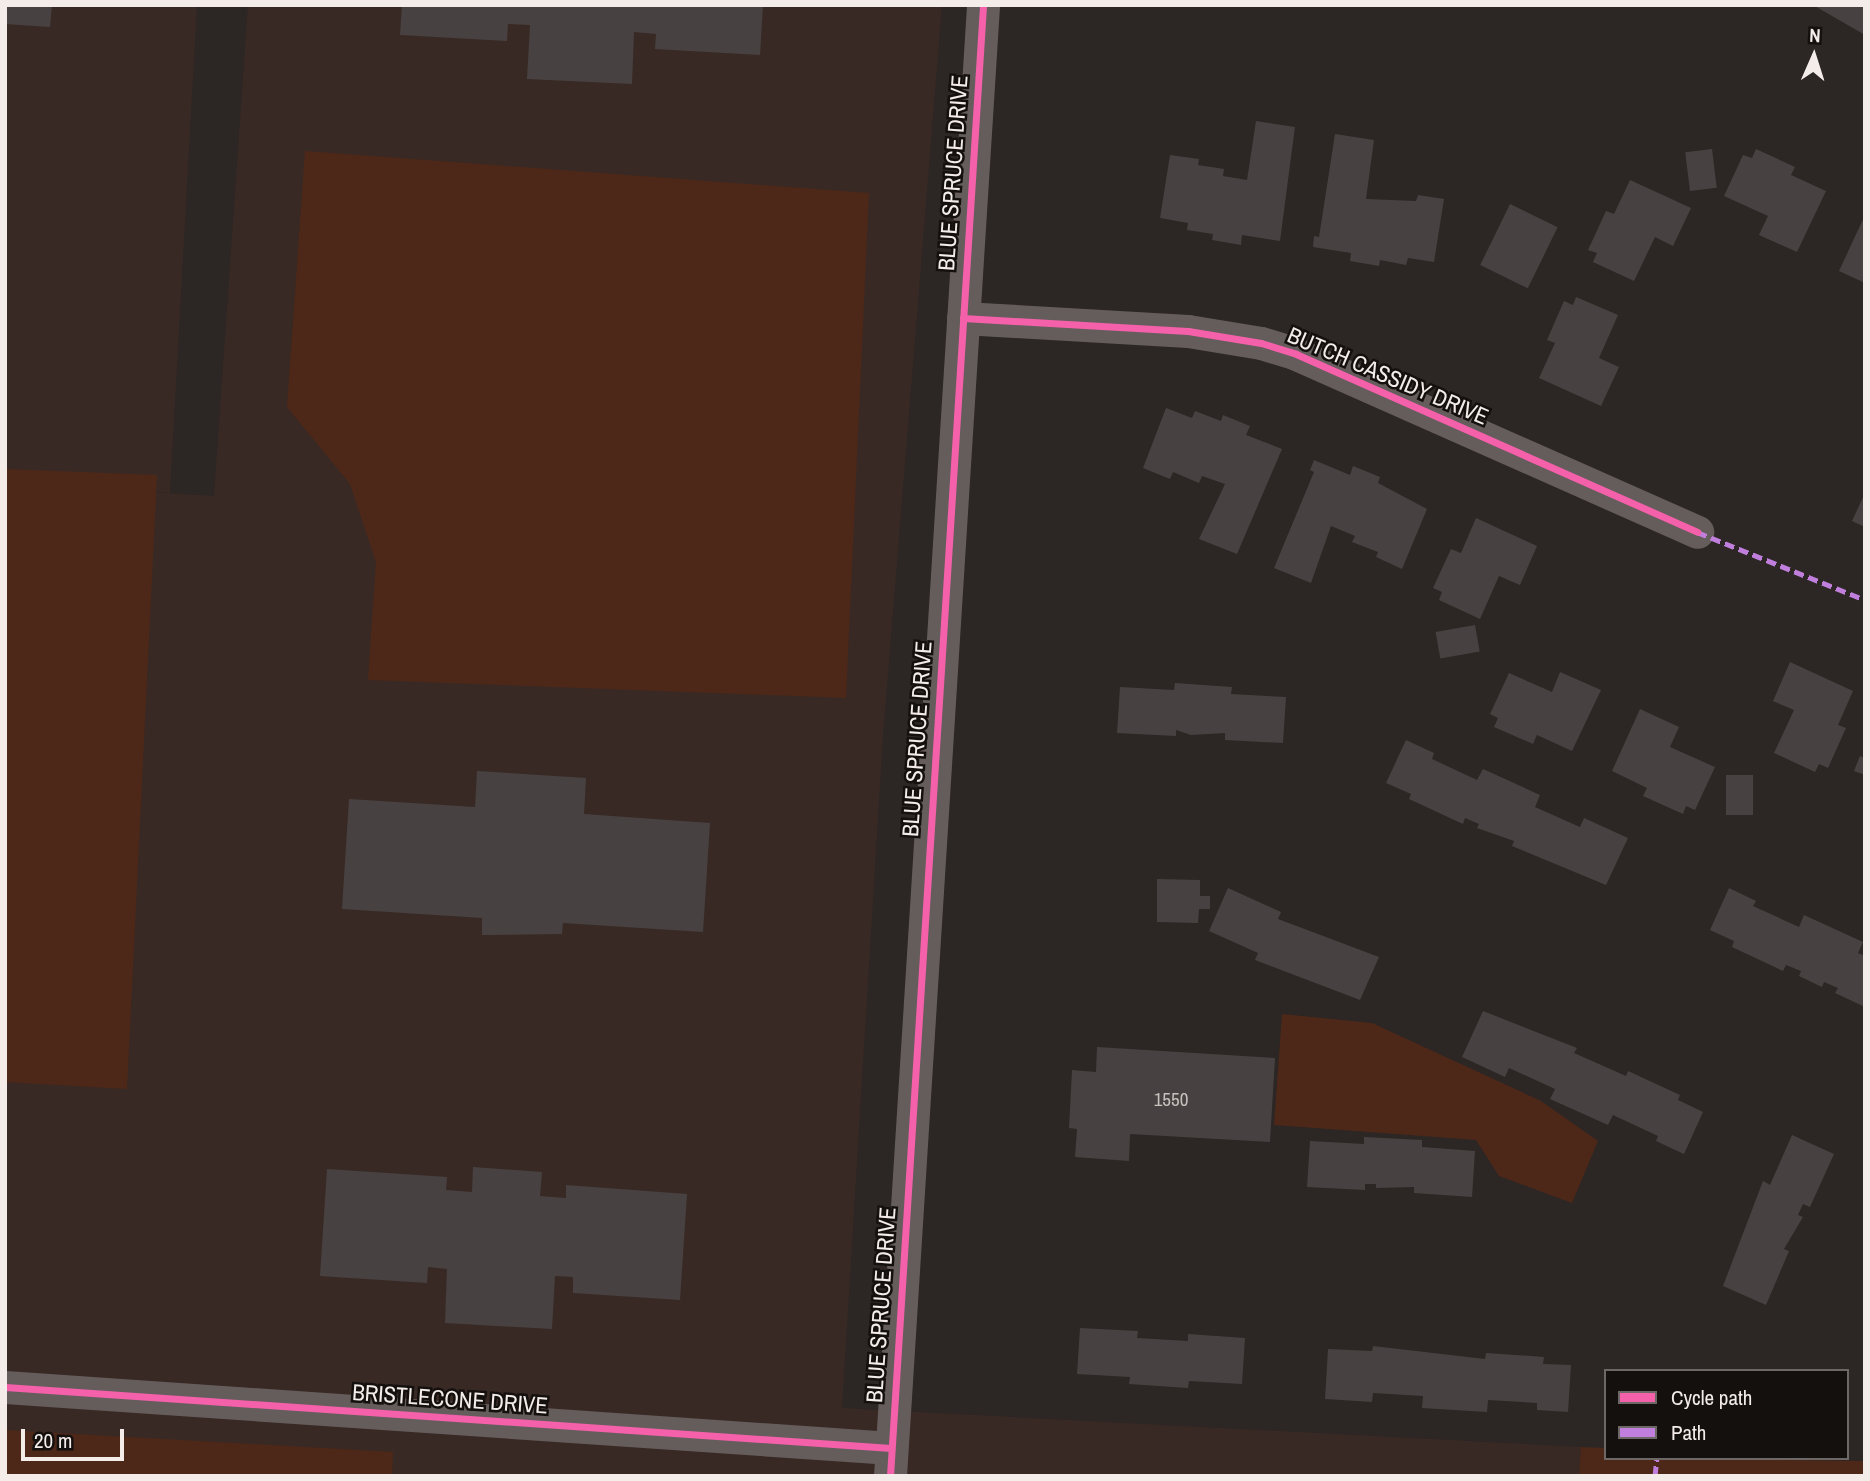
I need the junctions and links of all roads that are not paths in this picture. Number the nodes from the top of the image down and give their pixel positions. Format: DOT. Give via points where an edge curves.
graph roads {
  1 [pos="983,5"];
  2 [pos="963,318"];
  3 [pos="1697,532"];
  4 [pos="5,1387"];
  5 [pos="891,1462"];
  1 -- 2 [label="street, BLUE SPRUCE DRIVE"];
  2 -- 3 [label="street, BUTCH CASSIDY DRIVE" via="1188,331 1261,343 1296,354"];
  2 -- 5 [label="street, BLUE SPRUCE DRIVE"];
  4 -- 5 [label="street, BRISTLECONE DRIVE"];
}
